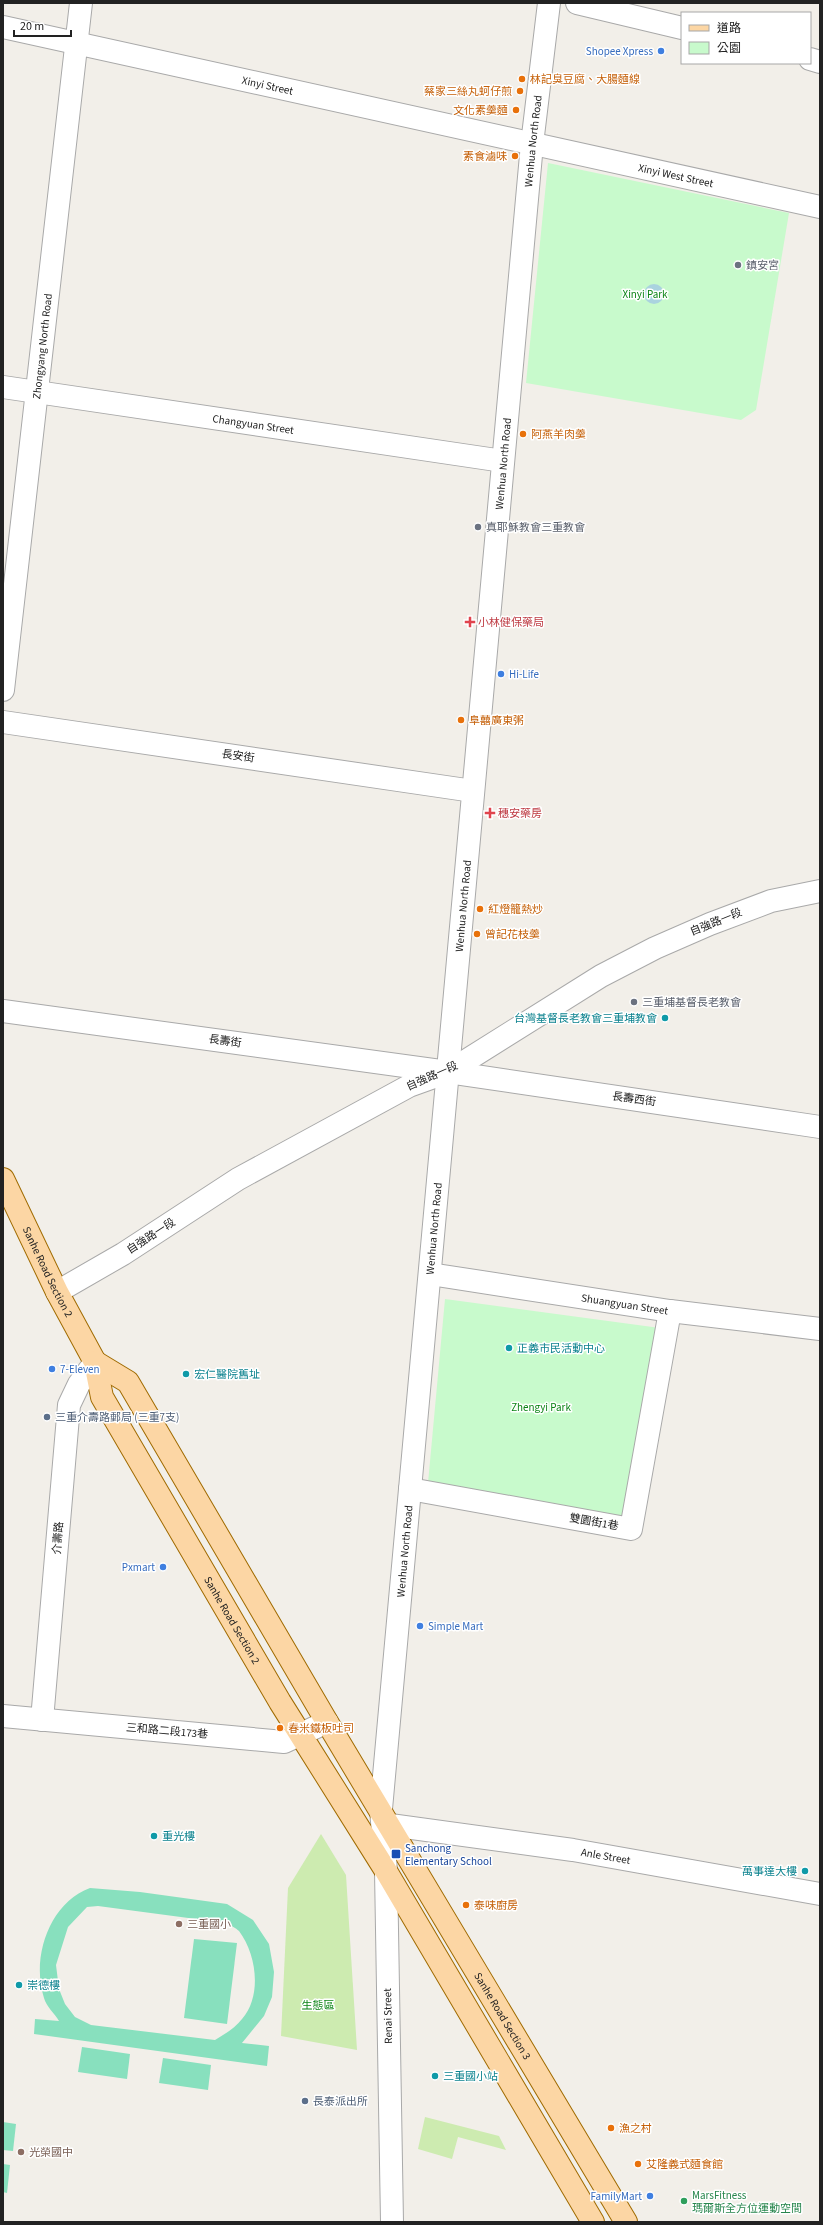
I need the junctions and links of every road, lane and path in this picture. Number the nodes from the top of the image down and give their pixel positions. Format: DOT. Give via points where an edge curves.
graph roads {
  1 [pos="82,3"];
  2 [pos="549,3"];
  3 [pos="577,3"];
  4 [pos="3,27"];
  5 [pos="681,28"];
  6 [pos="77,43"];
  7 [pos="532,144"];
  8 [pos="820,207"];
  9 [pos="3,387"];
  10 [pos="37,392"];
  11 [pos="503,461"];
  12 [pos="3,690"];
  13 [pos="3,722"];
  14 [pos="473,791"];
  15 [pos="820,891"];
  16 [pos="3,1011"];
  17 [pos="448,1072"];
  18 [pos="820,1127"];
  19 [pos="3,1179"];
  20 [pos="430,1274"];
  21 [pos="57,1292"];
  22 [pos="670,1311"];
  23 [pos="820,1329"];
  24 [pos="95,1362"];
  25 [pos="410,1489"];
  26 [pos="3,1716"];
  27 [pos="42,1720"];
  28 [pos="327,1722"];
  29 [pos="301,1734"];
  30 [pos="386,1817"];
  31 [pos="386,1871"];
  32 [pos="820,1894"];
  33 [pos="392,2222"];
  34 [pos="593,2222"];
  35 [pos="626,2222"];
  1 -- 6 [label="street, Zhongyang North Road"];
  2 -- 7 [label="street, Wenhua North Road"];
  3 -- 5 [label="street"];
  4 -- 6 [label="street, Xinyi Street"];
  6 -- 7 [label="street, Xinyi Street"];
  6 -- 10 [label="street, Zhongyang North Road"];
  7 -- 8 [label="street, Xinyi West Street"];
  7 -- 11 [label="street, Wenhua North Road"];
  9 -- 10 [label="street, Changyuan Street"];
  10 -- 11 [label="street, Changyuan Street"];
  10 -- 12 [label="street, Zhongyang North Road"];
  11 -- 14 [label="street, Wenhua North Road"];
  13 -- 14 [label="street, 長安街"];
  14 -- 17 [label="street, Wenhua North Road"];
  15 -- 17 [label="street, 自強路一段" via="771,901 655,948 601,976"];
  16 -- 17 [label="street, 長壽街"];
  17 -- 18 [label="street, 長壽西街"];
  17 -- 20 [label="street, Wenhua North Road"];
  17 -- 21 [label="street, 自強路一段" via="409,1086 238,1179 123,1254"];
  19 -- 21 [label="main road, Sanhe Road Section 2"];
  20 -- 22 [label="street, Shuangyuan Street"];
  20 -- 25 [label="street, Wenhua North Road"];
  21 -- 24 [label="main road, Sanhe Road Section 2"];
  22 -- 23 [label="street, Shuangyuan Street"];
  22 -- 25 [label="street, 雙園街1巷" via="631,1529"];
  24 -- 27 [label="street, 介壽路" via="79,1384 69,1405"];
  24 -- 28 [label="main road" via="128,1382"];
  24 -- 29 [label="main road, Sanhe Road Section 2" via="102,1397"];
  25 -- 30 [label="street, Wenhua North Road"];
  26 -- 27 [label="street, 三和路二段173巷"];
  27 -- 29 [label="street, 三和路二段173巷" via="284,1742"];
  28 -- 29 [label="street, 三和路二段173巷"];
  28 -- 30 [label="main road"];
  29 -- 31 [label="main road, Sanhe Road Section 2"];
  30 -- 31 [label="street, Renai Street"];
  30 -- 32 [label="street, Anle Street"];
  30 -- 35 [label="main road, Sanhe Road Section 3"];
  31 -- 33 [label="street, Renai Street"];
  31 -- 34 [label="main road"];
}
